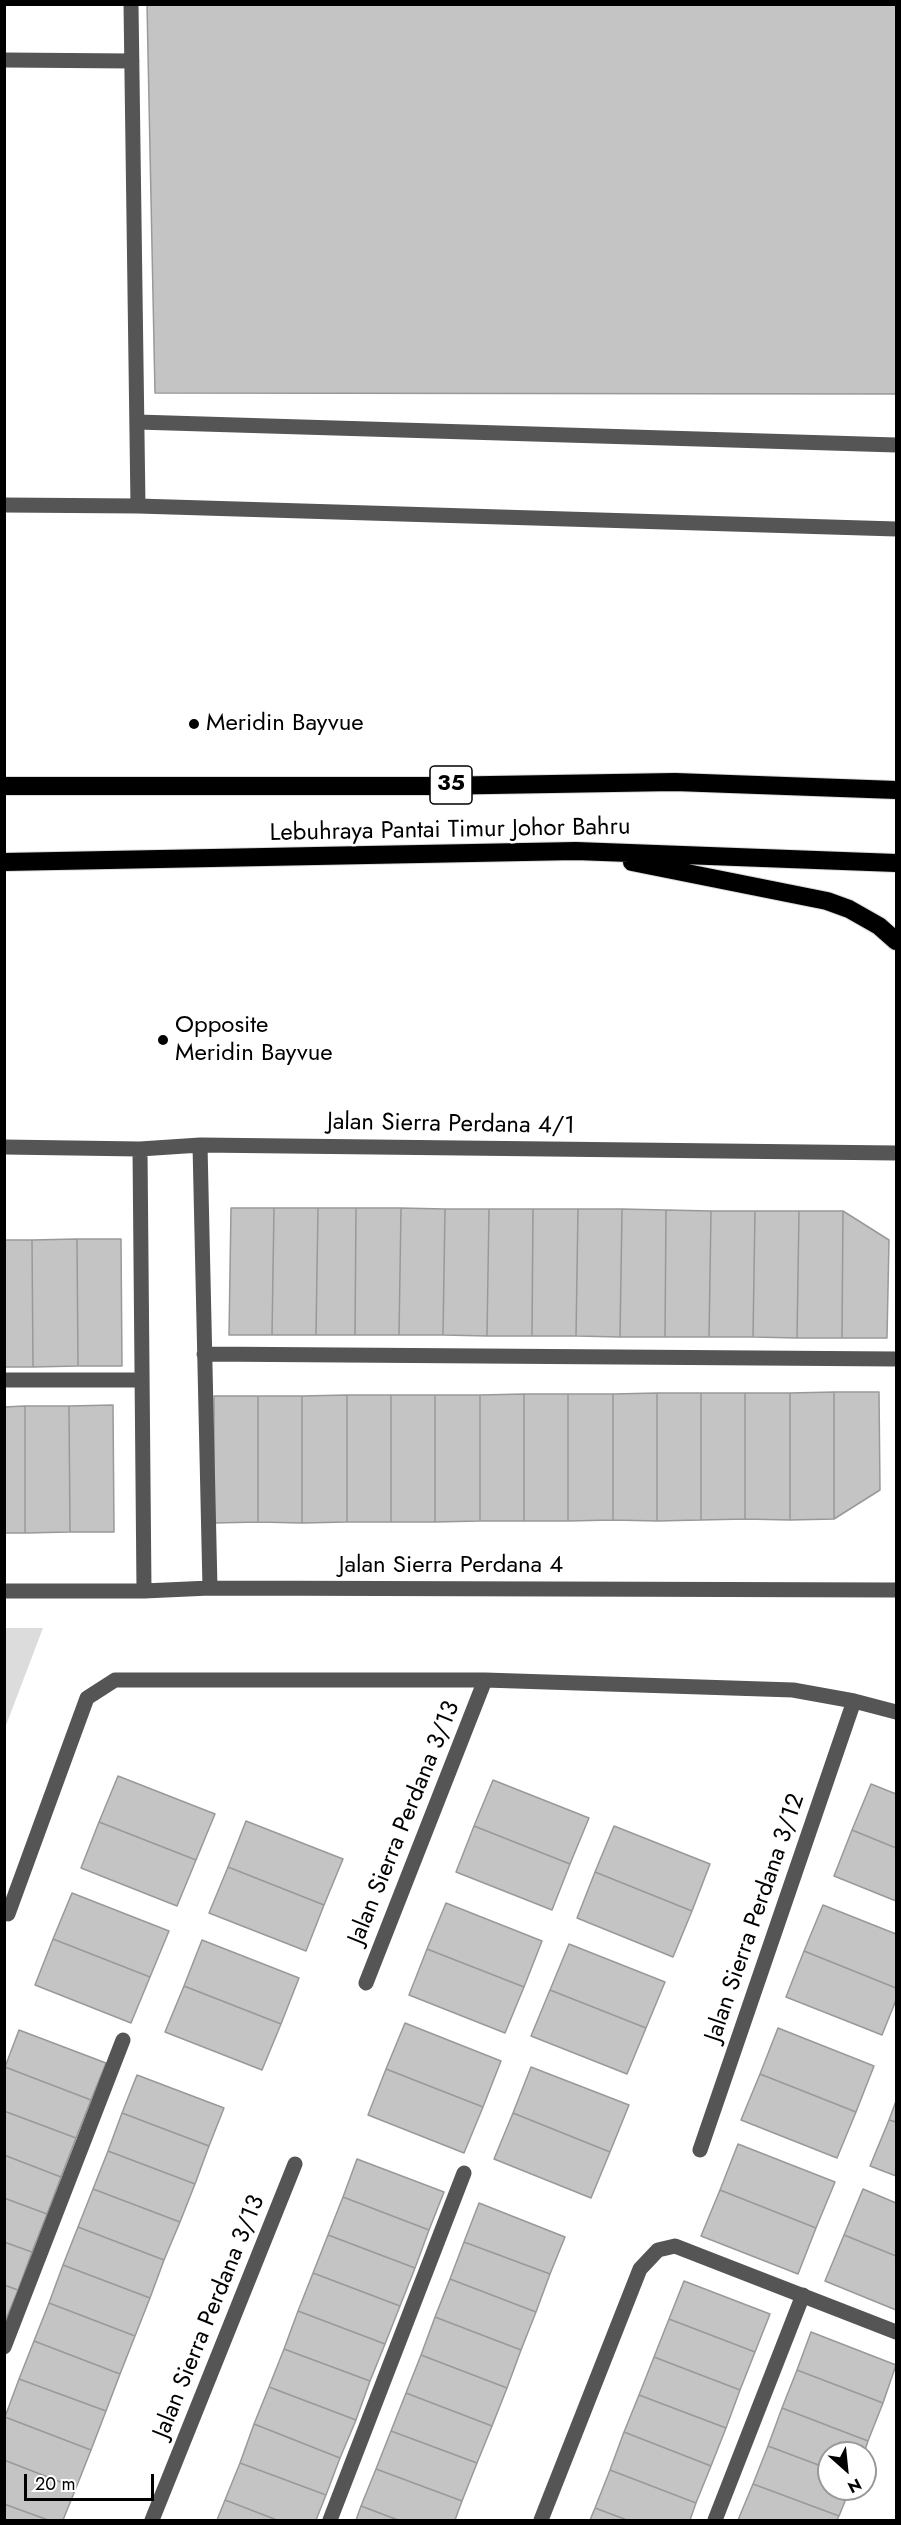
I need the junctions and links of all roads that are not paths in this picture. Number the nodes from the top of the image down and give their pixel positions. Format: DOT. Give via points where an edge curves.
graph roads {
  1 [pos="131,4"];
  2 [pos="4,60"];
  3 [pos="132,61"];
  4 [pos="137,422"];
  5 [pos="897,445"];
  6 [pos="4,505"];
  7 [pos="138,506"];
  8 [pos="897,528"];
  9 [pos="4,786"];
  10 [pos="897,790"];
  11 [pos="576,851"];
  12 [pos="4,862"];
  13 [pos="897,863"];
  14 [pos="897,941"];
  15 [pos="200,1145"];
  16 [pos="4,1148"];
  17 [pos="140,1149"];
  18 [pos="897,1153"];
  19 [pos="204,1354"];
  20 [pos="897,1359"];
  21 [pos="4,1380"];
  22 [pos="142,1380"];
  23 [pos="210,1588"];
  24 [pos="897,1590"];
  25 [pos="4,1591"];
  26 [pos="144,1591"];
  27 [pos="485,1680"];
  28 [pos="854,1701"];
  29 [pos="897,1712"];
  30 [pos="8,1914"];
  31 [pos="366,1983"];
  32 [pos="123,2040"];
  33 [pos="700,2150"];
  34 [pos="295,2164"];
  35 [pos="464,2173"];
  36 [pos="803,2295"];
  37 [pos="897,2332"];
  38 [pos="4,2347"];
  39 [pos="153,2520"];
  40 [pos="330,2520"];
  41 [pos="542,2520"];
  42 [pos="716,2520"];
  1 -- 3 [label="street"];
  2 -- 3 [label="street"];
  3 -- 4 [label="street"];
  4 -- 5 [label="street"];
  4 -- 7 [label="street"];
  6 -- 7 [label="street"];
  7 -- 8 [label="street"];
  9 -- 10 [label="highway, Lebuhraya Pantai Timur Johor Bahru / 35" via="675,782"];
  11 -- 12 [label="highway, Lebuhraya Pantai Timur Johor Bahru"];
  11 -- 13 [label="highway, Lebuhraya Pantai Timur Johor Bahru"];
  11 -- 14 [label="highway" via="827,901 879,926"];
  15 -- 17 [label="street, Jalan Sierra Perdana 4/1"];
  15 -- 18 [label="street, Jalan Sierra Perdana 4/1"];
  15 -- 19 [label="street"];
  16 -- 17 [label="street, Jalan Sierra Perdana 4/1"];
  17 -- 22 [label="street"];
  19 -- 20 [label="street"];
  19 -- 23 [label="street"];
  21 -- 22 [label="street"];
  22 -- 26 [label="street"];
  23 -- 24 [label="street, Jalan Sierra Perdana 4"];
  23 -- 26 [label="street, Jalan Sierra Perdana 4"];
  25 -- 26 [label="street, Jalan Sierra Perdana 4"];
  27 -- 28 [label="street" via="793,1690"];
  27 -- 30 [label="street" via="115,1680 87,1698"];
  27 -- 31 [label="street, Jalan Sierra Perdana 3/13"];
  28 -- 29 [label="street"];
  28 -- 33 [label="street, Jalan Sierra Perdana 3/12"];
  32 -- 38 [label="street"];
  34 -- 39 [label="street, Jalan Sierra Perdana 3/13"];
  35 -- 40 [label="street"];
  36 -- 37 [label="street"];
  36 -- 41 [label="street" via="675,2246 658,2250 640,2269"];
  36 -- 42 [label="street"];
}
